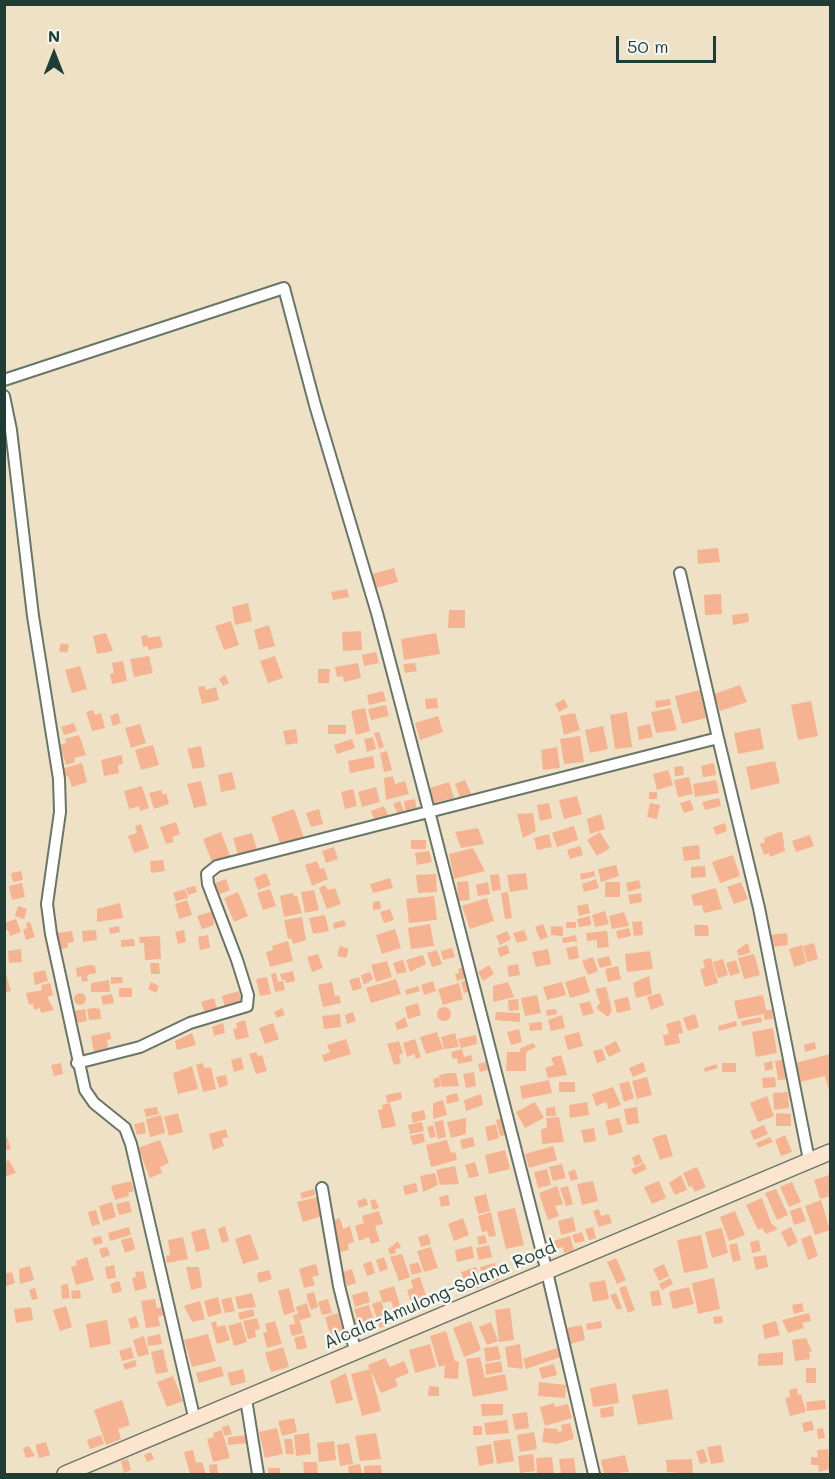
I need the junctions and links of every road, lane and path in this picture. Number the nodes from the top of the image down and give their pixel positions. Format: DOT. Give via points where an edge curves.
graph roads {
  1 [pos="4,380"];
  2 [pos="4,396"];
  3 [pos="680,573"];
  4 [pos="718,738"];
  5 [pos="429,811"];
  6 [pos="77,1063"];
  7 [pos="831,1152"];
  8 [pos="809,1160"];
  9 [pos="322,1188"];
  10 [pos="547,1272"];
  11 [pos="355,1350"];
  12 [pos="246,1399"];
  13 [pos="195,1421"];
  14 [pos="65,1474"];
  15 [pos="258,1474"];
  16 [pos="594,1474"];
  1 -- 5 [label="street" via="284,288"];
  2 -- 6 [label="street" via="34,627 59,779 60,812 47,904"];
  3 -- 4 [label="street"];
  4 -- 5 [label="street"];
  4 -- 8 [label="street" via="759,908"];
  5 -- 6 [label="street" via="210,870 208,884 240,968 247,1006 190,1023 140,1047"];
  5 -- 10 [label="street"];
  6 -- 13 [label="street" via="85,1090 94,1103 125,1128 131,1144"];
  7 -- 8 [label="main road, Alcala-Amulong-Solana Road"];
  8 -- 10 [label="main road, Alcala-Amulong-Solana Road"];
  9 -- 11 [label="street"];
  10 -- 11 [label="main road, Alcala-Amulong-Solana Road"];
  10 -- 16 [label="street"];
  11 -- 12 [label="main road, Alcala-Amulong-Solana Road"];
  12 -- 13 [label="main road, Alcala-Amulong-Solana Road"];
  12 -- 15 [label="street"];
  13 -- 14 [label="main road, Alcala-Amulong-Solana Road"];
}
